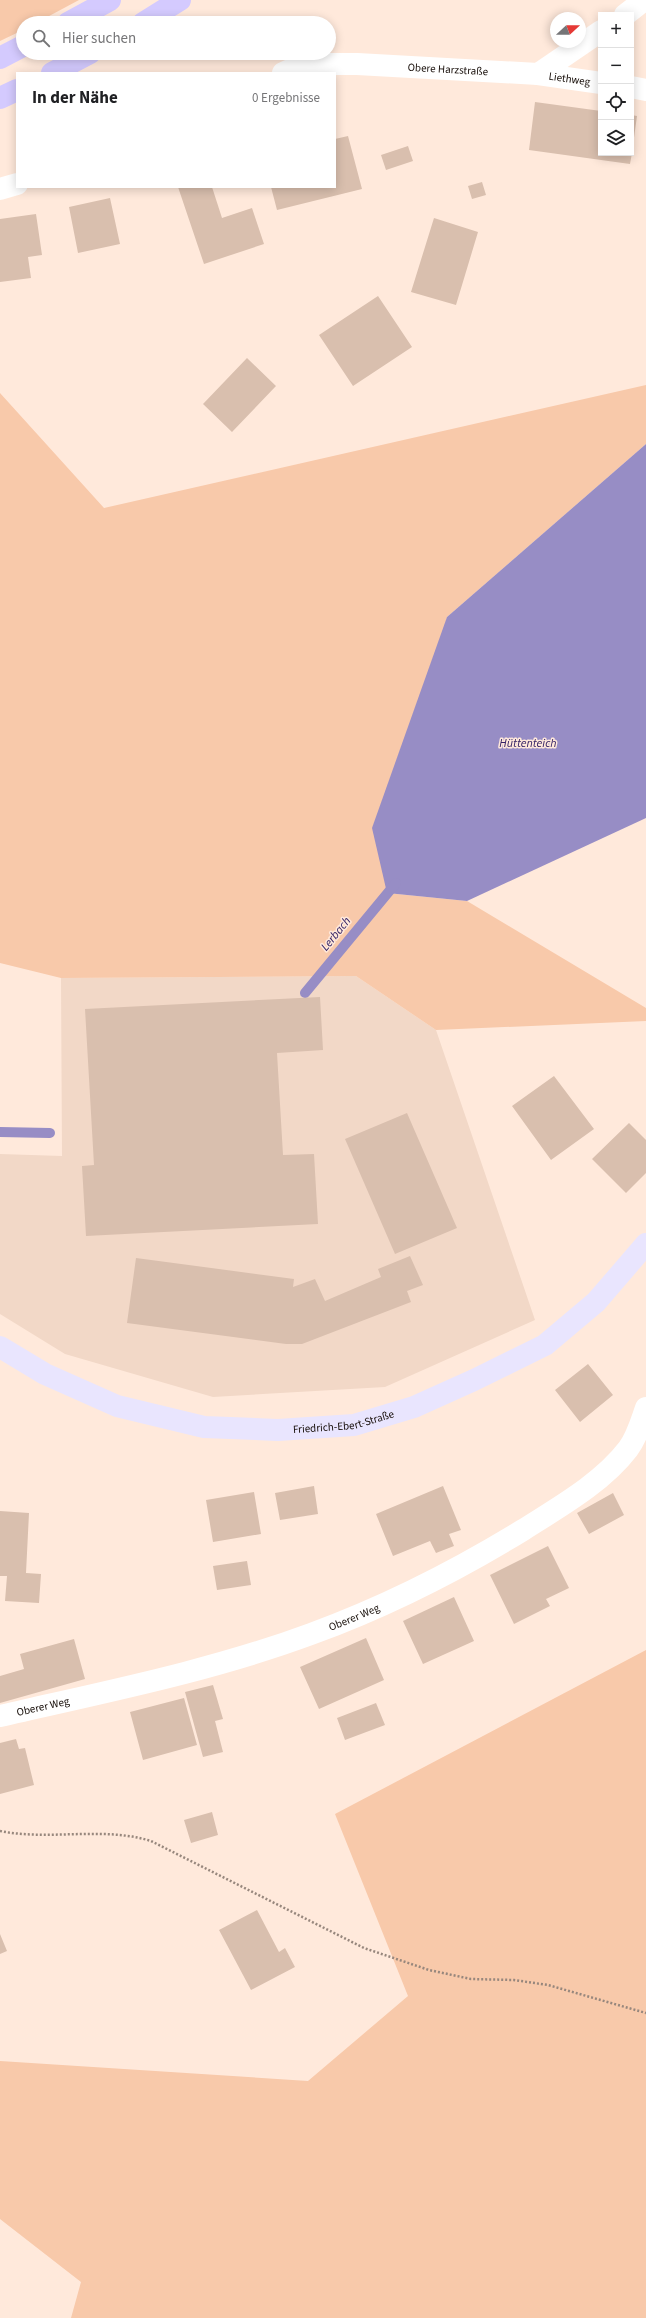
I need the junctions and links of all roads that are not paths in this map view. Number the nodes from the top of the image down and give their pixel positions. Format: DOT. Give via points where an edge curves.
graph roads {
  1 [pos="110,0"];
  2 [pos="180,0"];
  3 [pos="644,0"];
  4 [pos="629,12"];
  5 [pos="81,16"];
  6 [pos="154,16"];
  7 [pos="598,33"];
  8 [pos="16,50"];
  9 [pos="0,58"];
  10 [pos="77,60"];
  11 [pos="54,72"];
  12 [pos="285,72"];
  13 [pos="538,74"];
  14 [pos="598,83"];
  15 [pos="634,88"];
  16 [pos="16,90"];
  17 [pos="646,90"];
  18 [pos="0,98"];
  19 [pos="16,184"];
  20 [pos="0,190"];
  21 [pos="646,1244"];
  22 [pos="0,1347"];
  23 [pos="646,1408"];
  24 [pos="0,1716"];
  1 -- 5 [label="main road"];
  2 -- 6 [label="main road"];
  3 -- 4 [label="street"];
  7 -- 13 [label="street"];
  8 -- 9 [label="main road"];
  10 -- 11 [label="main road"];
  12 -- 13 [label="street, Obere Harzstraße" via="303,64 356,64"];
  13 -- 14 [label="street, Liethweg"];
  15 -- 17 [label="street"];
  16 -- 18 [label="main road"];
  19 -- 20 [label="street"];
  21 -- 22 [label="street, Friedrich-Ebert-Straße" via="596,1302 545,1345 414,1407 354,1425 278,1430 204,1427 117,1406 45,1374"];
  23 -- 24 [label="street, Oberer Weg" via="629,1447 601,1476 503,1542 385,1604 276,1646 105,1692"];
}
